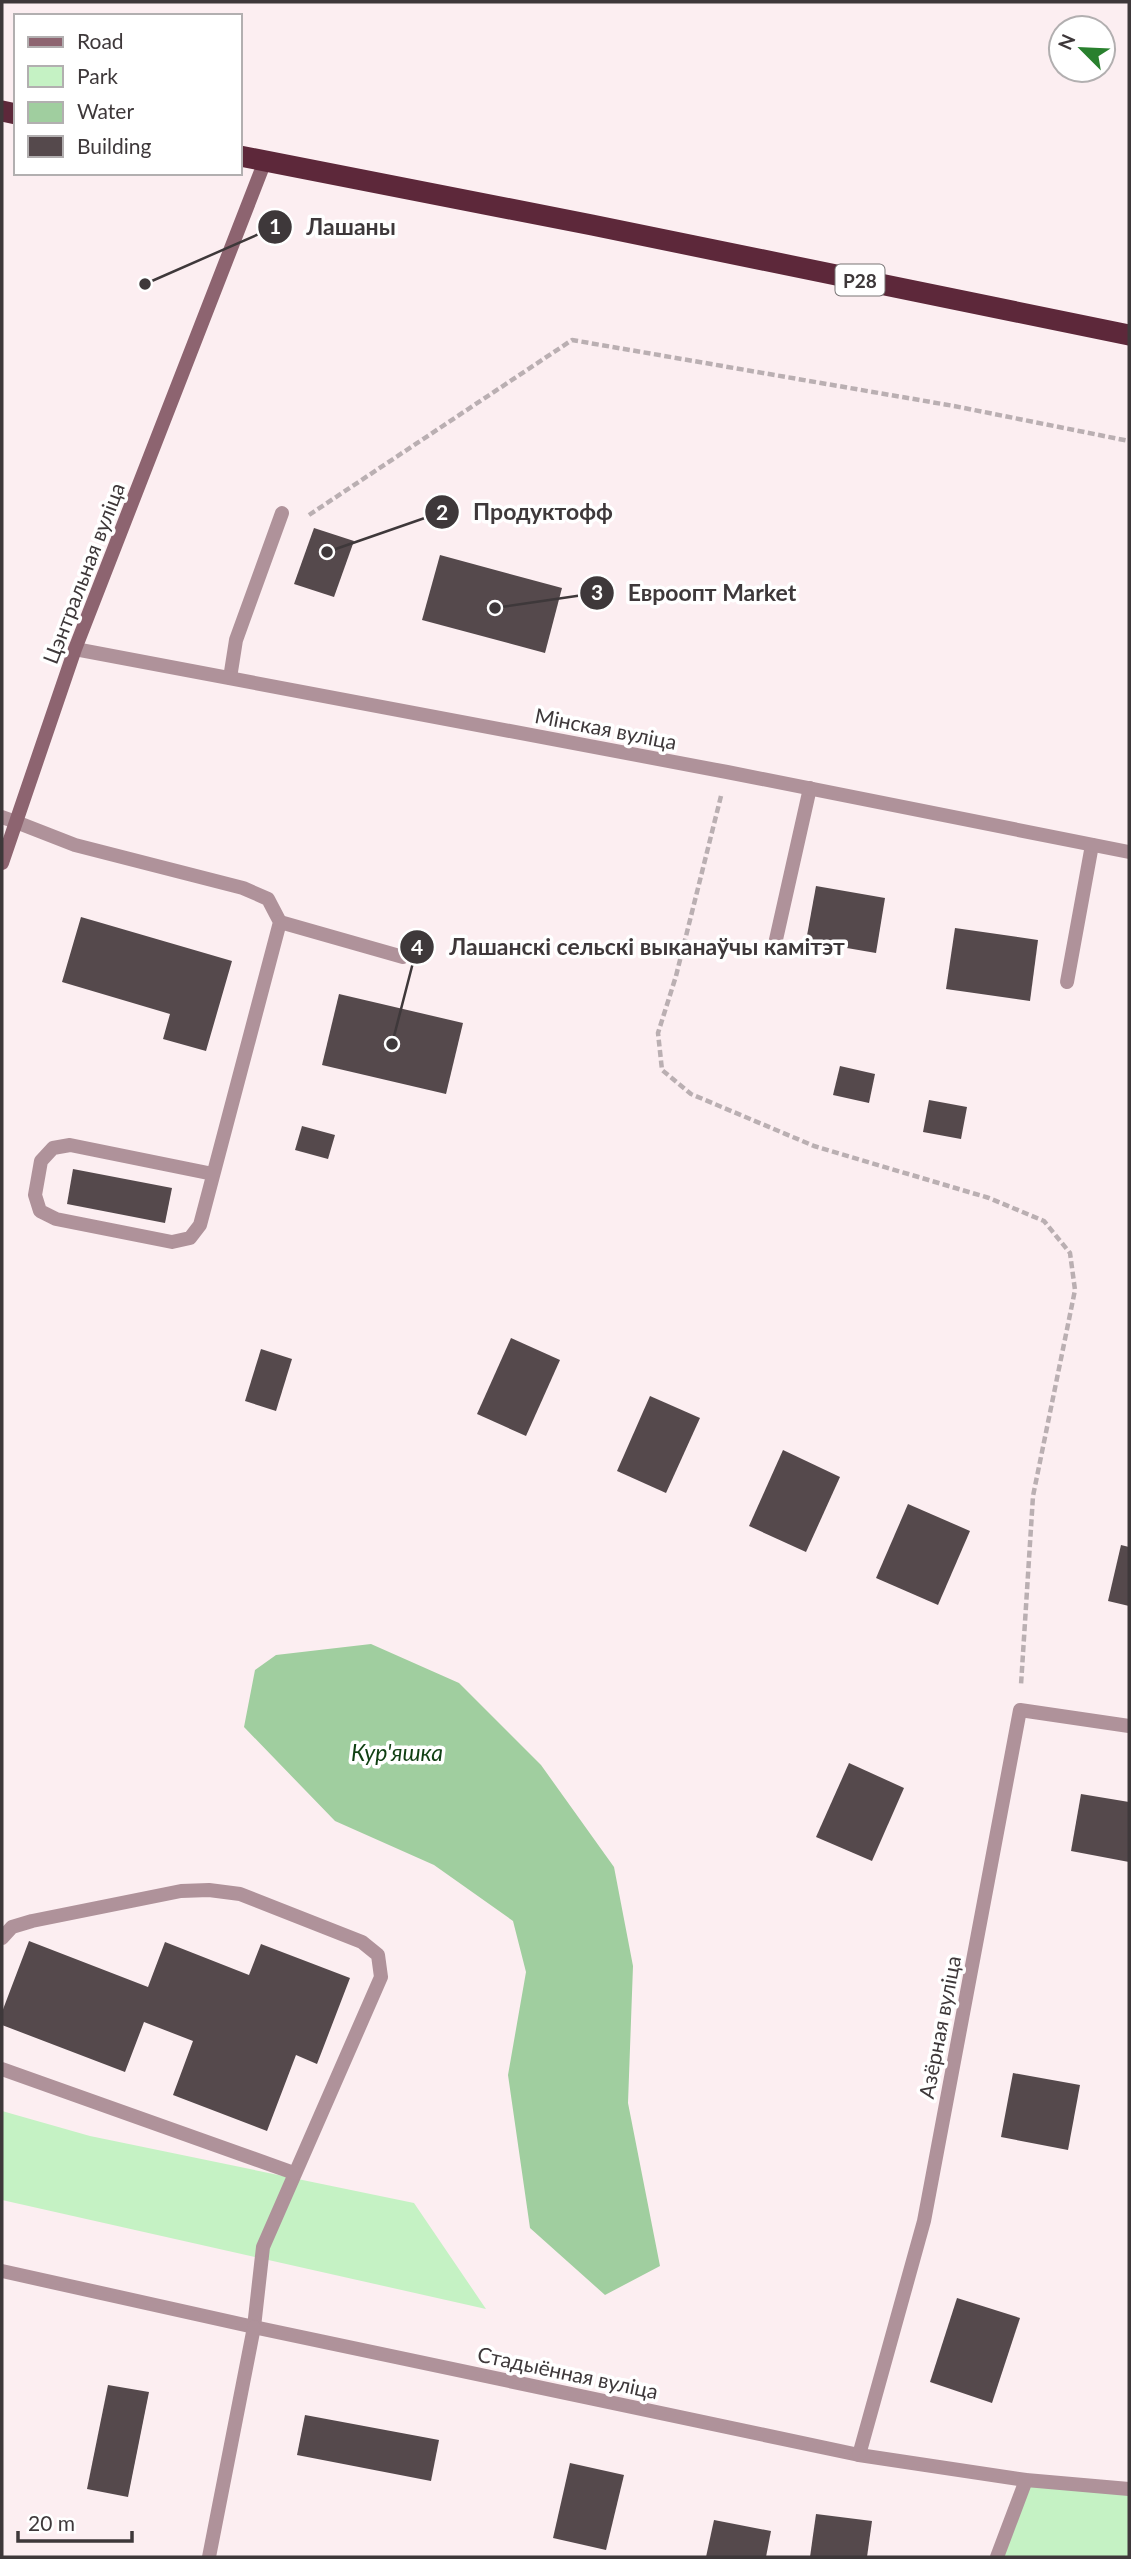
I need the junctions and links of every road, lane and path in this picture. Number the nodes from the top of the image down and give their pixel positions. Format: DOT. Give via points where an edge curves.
graph roads {
  1 [pos="242,156"];
  2 [pos="264,161"];
  3 [pos="1129,335"];
  4 [pos="1129,441"];
  5 [pos="282,513"];
  6 [pos="75,649"];
  7 [pos="230,678"];
  8 [pos="727,772"];
  9 [pos="810,788"];
  10 [pos="2,817"];
  11 [pos="16,822"];
  12 [pos="1092,845"];
  13 [pos="1129,852"];
  14 [pos="2,863"];
  15 [pos="280,922"];
  16 [pos="775,944"];
  17 [pos="403,957"];
  18 [pos="1067,982"];
  19 [pos="213,1174"];
  20 [pos="1020,1710"];
  21 [pos="1129,1726"];
  22 [pos="2,1938"];
  23 [pos="2,2069"];
  24 [pos="294,2173"];
  25 [pos="2,2271"];
  26 [pos="254,2327"];
  27 [pos="859,2455"];
  28 [pos="1026,2480"];
  29 [pos="1129,2489"];
  30 [pos="209,2557"];
  31 [pos="998,2557"];
  1 -- 2 [label="highway, Р28"];
  2 -- 3 [label="highway, Р28"];
  2 -- 6 [label="street, Цэнтральная вуліца"];
  4 -- 5 [label="path" via="572,340 304,519"];
  5 -- 7 [label="street" via="236,640"];
  6 -- 7 [label="street, Мінская вуліца"];
  6 -- 11 [label="street, Цэнтральная вуліца"];
  7 -- 8 [label="street, Мінская вуліца"];
  8 -- 9 [label="street, Мінская вуліца"];
  8 -- 20 [label="path" via="676,976 657,1033 662,1070 691,1094 814,1146 989,1198 1044,1222 1070,1253 1075,1290 1033,1496"];
  9 -- 12 [label="street, Мінская вуліца"];
  9 -- 16 [label="street"];
  10 -- 11 [label="street"];
  11 -- 14 [label="street, Цэнтральная вуліца"];
  11 -- 15 [label="street" via="75,845 243,888 268,899"];
  12 -- 13 [label="street, Мінская вуліца"];
  12 -- 18 [label="street"];
  15 -- 17 [label="street"];
  15 -- 19 [label="street"];
  19 -- 19 [label="street" via="200,1225 190,1238 172,1242 56,1219 40,1211 35,1195 41,1161 53,1148 70,1145"];
  20 -- 21 [label="street"];
  20 -- 27 [label="street, Азёрная вуліца" via="924,2221"];
  22 -- 24 [label="street" via="12,1927 32,1921 181,1891 209,1890 240,1894 362,1942 378,1955 381,1977"];
  23 -- 24 [label="street"];
  24 -- 26 [label="street" via="263,2247"];
  25 -- 26 [label="street, Стадыённая вуліца"];
  26 -- 27 [label="street, Стадыённая вуліца"];
  26 -- 30 [label="street"];
  27 -- 28 [label="street, Стадыённая вуліца"];
  28 -- 29 [label="street, Стадыённая вуліца"];
  28 -- 31 [label="street"];
}
